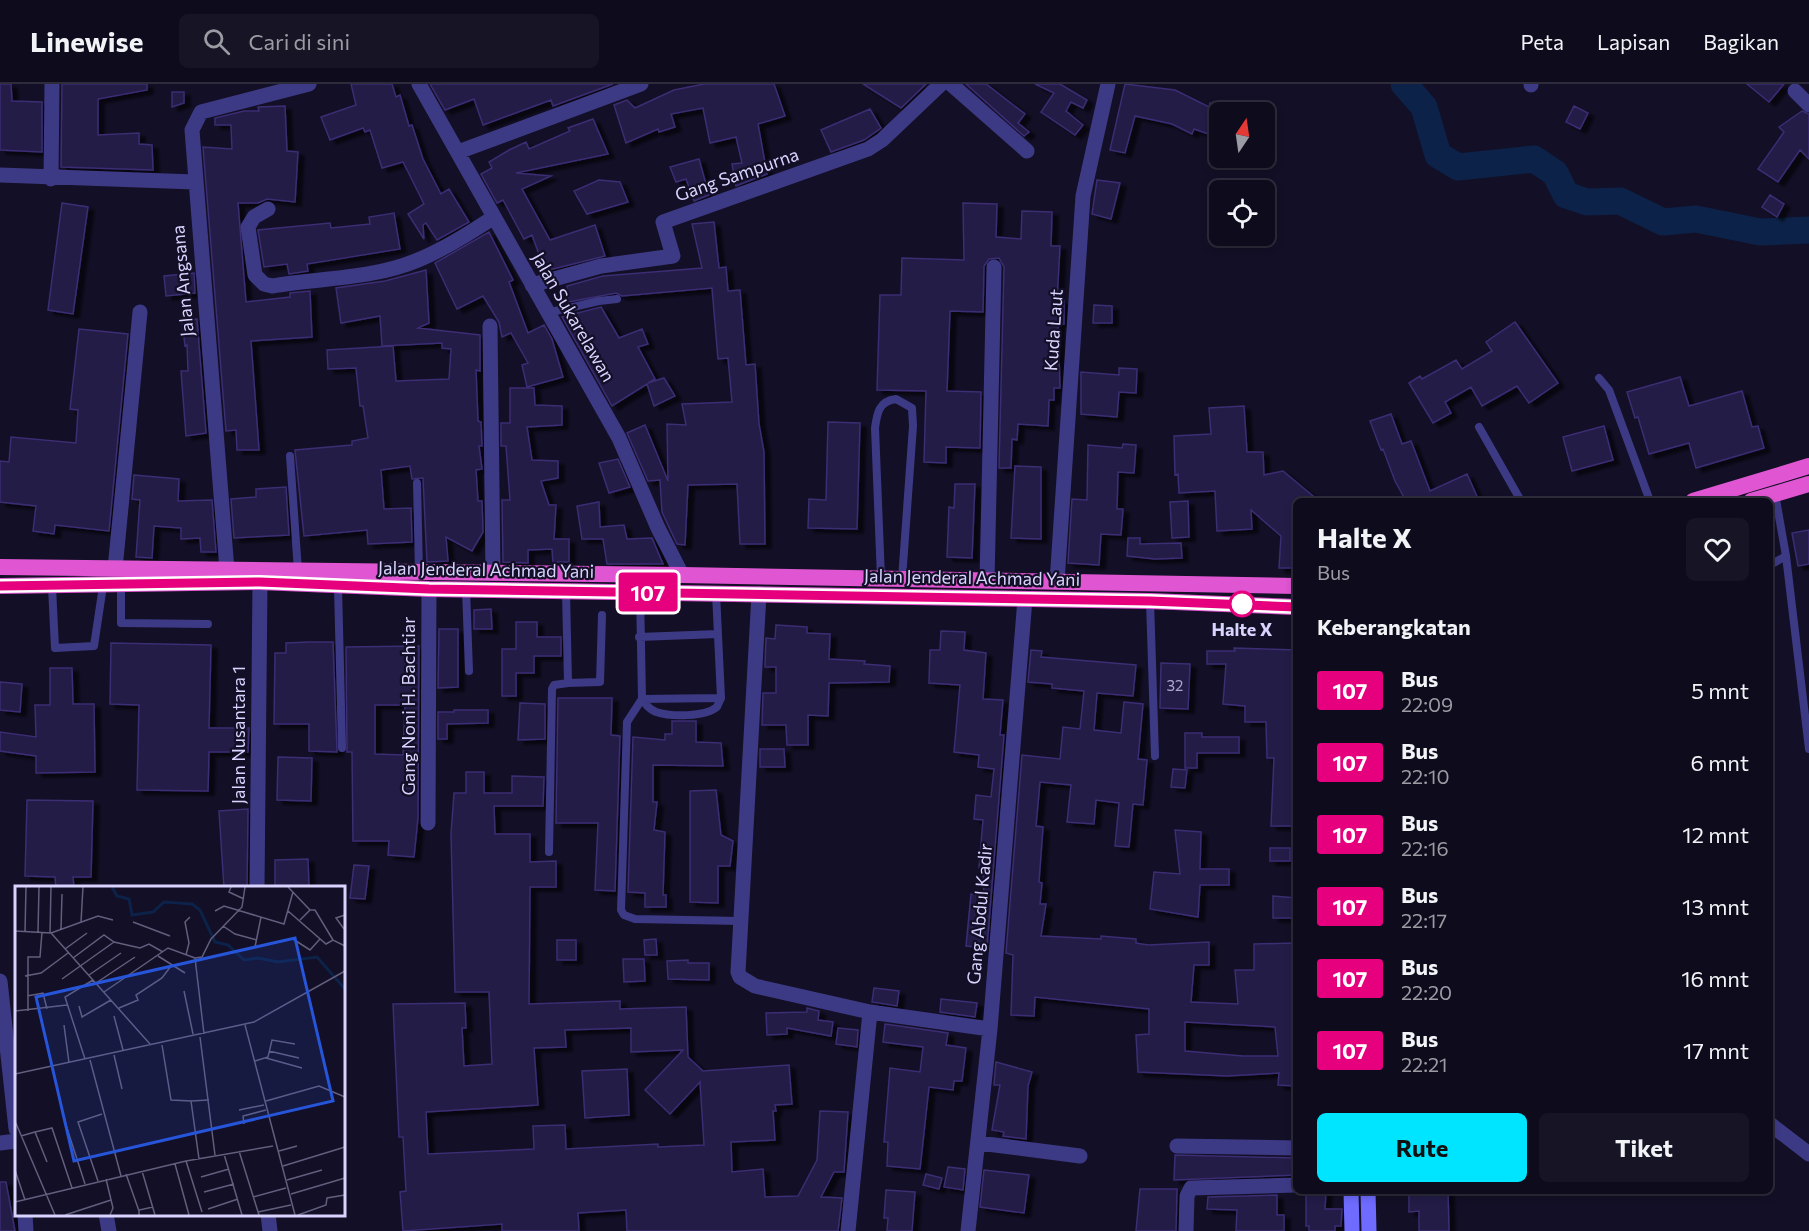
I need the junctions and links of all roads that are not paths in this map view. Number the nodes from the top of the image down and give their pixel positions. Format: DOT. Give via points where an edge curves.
graph roads {
  1 [pos="52,84"];
  2 [pos="309,84"];
  3 [pos="419,84"];
  4 [pos="641,84"];
  5 [pos="941,84"];
  6 [pos="951,84"];
  7 [pos="1108,84"];
  8 [pos="1795,91"];
  9 [pos="1809,105"];
  10 [pos="1027,151"];
  11 [pos="458,152"];
  12 [pos="0,175"];
  13 [pos="51,179"];
  14 [pos="195,182"];
  15 [pos="268,209"];
  16 [pos="494,217"];
  17 [pos="994,267"];
  18 [pos="532,285"];
  19 [pos="617,299"];
  20 [pos="140,312"];
  21 [pos="550,312"];
  22 [pos="490,326"];
  23 [pos="1599,378"];
  24 [pos="1479,427"];
  25 [pos="290,456"];
  26 [pos="1809,466"];
  27 [pos="417,483"];
  28 [pos="1809,484"];
  29 [pos="1775,494"];
  30 [pos="1519,498"];
  31 [pos="1649,498"];
  32 [pos="1703,498"];
  33 [pos="1761,498"];
  34 [pos="1786,556"];
  35 [pos="1773,563"];
  36 [pos="0,567"];
  37 [pos="115,569"];
  38 [pos="227,570"];
  39 [pos="298,571"];
  40 [pos="419,572"];
  41 [pos="493,573"];
  42 [pos="682,575"];
  43 [pos="840,578"];
  44 [pos="880,578"];
  45 [pos="902,579"];
  46 [pos="987,581"];
  47 [pos="260,582"];
  48 [pos="1058,582"];
  49 [pos="0,586"];
  50 [pos="103,586"];
  51 [pos="121,586"];
  52 [pos="1293,586"];
  53 [pos="52,587"];
  54 [pos="338,587"];
  55 [pos="429,589"];
  56 [pos="466,589"];
  57 [pos="566,590"];
  58 [pos="640,592"];
  59 [pos="716,593"];
  60 [pos="759,594"];
  61 [pos="840,596"];
  62 [pos="1025,599"];
  63 [pos="1150,601"];
  64 [pos="1293,607"];
  65 [pos="602,615"];
  66 [pos="208,624"];
  67 [pos="718,634"];
  68 [pos="639,637"];
  69 [pos="469,671"];
  70 [pos="568,683"];
  71 [pos="721,698"];
  72 [pos="642,699"];
  73 [pos="1807,713"];
  74 [pos="342,748"];
  75 [pos="1809,749"];
  76 [pos="1155,756"];
  77 [pos="428,823"];
  78 [pos="549,852"];
  79 [pos="257,886"];
  80 [pos="741,921"];
  81 [pos="0,981"];
  82 [pos="10,997"];
  83 [pos="870,1012"];
  84 [pos="990,1029"];
  85 [pos="15,1107"];
  86 [pos="1773,1126"];
  87 [pos="15,1141"];
  88 [pos="0,1143"];
  89 [pos="979,1143"];
  90 [pos="1177,1146"];
  91 [pos="1293,1148"];
  92 [pos="1809,1154"];
  93 [pos="1080,1156"];
  94 [pos="1293,1185"];
  95 [pos="1351,1194"];
  96 [pos="1368,1194"];
  97 [pos="25,1216"];
  98 [pos="106,1216"];
  99 [pos="268,1216"];
  100 [pos="26,1231"];
  101 [pos="109,1231"];
  102 [pos="270,1231"];
  103 [pos="848,1231"];
  104 [pos="968,1231"];
  105 [pos="1186,1231"];
  106 [pos="1352,1231"];
  107 [pos="1369,1231"];
  1 -- 13 [label="street"];
  2 -- 14 [label="street, Jalan Angsana" via="201,112 192,130"];
  3 -- 11 [label="street, Jalan Sukarelawan"];
  4 -- 11 [label="street"];
  5 -- 18 [label="street, Gang Sampurna" via="868,149 663,222 673,256 601,266"];
  6 -- 10 [label="street"];
  7 -- 48 [label="street, Kuda Laut" via="1083,196"];
  8 -- 9 [label="street"];
  11 -- 16 [label="street, Jalan Sukarelawan"];
  12 -- 13 [label="street"];
  13 -- 14 [label="street"];
  14 -- 38 [label="street, Jalan Angsana"];
  15 -- 16 [label="street" via="254,217 248,227 255,275 272,286 370,273 416,261"];
  16 -- 18 [label="street, Jalan Sukarelawan"];
  17 -- 46 [label="street"];
  18 -- 21 [label="street, Jalan Sukarelawan"];
  19 -- 21 [label="lane"];
  20 -- 37 [label="street"];
  21 -- 42 [label="street, Jalan Sukarelawan" via="619,438"];
  22 -- 41 [label="street"];
  23 -- 31 [label="lane" via="1609,390"];
  24 -- 30 [label="lane"];
  25 -- 39 [label="lane"];
  26 -- 32 [label="highway"];
  27 -- 40 [label="lane"];
  28 -- 29 [label="highway"];
  29 -- 33 [label="highway"];
  29 -- 34 [label="lane"];
  34 -- 35 [label="lane"];
  34 -- 73 [label="lane"];
  36 -- 37 [label="highway, Jalan Jenderal Achmad Yani"];
  37 -- 38 [label="highway, Jalan Jenderal Achmad Yani"];
  38 -- 39 [label="highway, Jalan Jenderal Achmad Yani"];
  39 -- 40 [label="highway, Jalan Jenderal Achmad Yani"];
  40 -- 41 [label="highway, Jalan Jenderal Achmad Yani"];
  41 -- 42 [label="highway, Jalan Jenderal Achmad Yani"];
  42 -- 43 [label="highway, Jalan Jenderal Achmad Yani"];
  43 -- 44 [label="highway, Jalan Jenderal Achmad Yani"];
  43 -- 61 [label="highway"];
  44 -- 45 [label="highway, Jalan Jenderal Achmad Yani"];
  44 -- 45 [label="lane" via="875,428 877,410 884,402 896,399 912,408 913,426"];
  45 -- 46 [label="highway, Jalan Jenderal Achmad Yani"];
  46 -- 48 [label="highway, Jalan Jenderal Achmad Yani"];
  47 -- 51 [label="highway, Jalan Jenderal Achmad Yani"];
  47 -- 54 [label="highway, Jalan Jenderal Achmad Yani"];
  47 -- 79 [label="street, Jalan Nusantara 1"];
  48 -- 52 [label="highway, Jalan Jenderal Achmad Yani"];
  49 -- 53 [label="highway, Jalan Jenderal Achmad Yani"];
  50 -- 51 [label="highway, Jalan Jenderal Achmad Yani"];
  50 -- 53 [label="highway, Jalan Jenderal Achmad Yani"];
  50 -- 53 [label="lane" via="94,646 55,648"];
  51 -- 66 [label="lane" via="121,623"];
  54 -- 55 [label="highway, Jalan Jenderal Achmad Yani"];
  54 -- 74 [label="lane"];
  55 -- 56 [label="highway, Jalan Jenderal Achmad Yani"];
  55 -- 77 [label="street, Gang Noni H. Bachtiar"];
  56 -- 57 [label="highway, Jalan Jenderal Achmad Yani"];
  56 -- 69 [label="lane"];
  57 -- 58 [label="highway, Jalan Jenderal Achmad Yani"];
  57 -- 70 [label="lane"];
  58 -- 59 [label="highway, Jalan Jenderal Achmad Yani"];
  58 -- 68 [label="lane"];
  59 -- 60 [label="highway, Jalan Jenderal Achmad Yani"];
  59 -- 67 [label="lane"];
  60 -- 61 [label="highway, Jalan Jenderal Achmad Yani"];
  60 -- 80 [label="street"];
  61 -- 62 [label="highway, Jalan Jenderal Achmad Yani"];
  62 -- 63 [label="highway, Jalan Jenderal Achmad Yani"];
  62 -- 84 [label="street, Gang Abdul Kadir"];
  63 -- 64 [label="highway, Jalan Jenderal Achmad Yani"];
  63 -- 76 [label="lane"];
  65 -- 70 [label="lane" via="600,682"];
  67 -- 68 [label="lane"];
  67 -- 71 [label="lane"];
  68 -- 72 [label="lane"];
  70 -- 78 [label="lane" via="554,685 552,689"];
  71 -- 72 [label="lane"];
  71 -- 72 [label="lane" via="711,712 697,713 654,711"];
  72 -- 80 [label="lane" via="630,714 626,729 621,910 635,919"];
  73 -- 75 [label="lane"];
  80 -- 83 [label="street" via="738,972 745,982"];
  81 -- 82 [label="street"];
  82 -- 85 [label="street"];
  83 -- 84 [label="street"];
  83 -- 103 [label="street"];
  84 -- 89 [label="street, Gang Abdul Kadir"];
  86 -- 92 [label="street"];
  87 -- 88 [label="street"];
  89 -- 93 [label="street"];
  89 -- 104 [label="street, Gang Abdul Kadir"];
  90 -- 91 [label="street"];
  94 -- 105 [label="street" via="1191,1188 1187,1196"];
  95 -- 106 [label="main road"];
  96 -- 107 [label="main road"];
  97 -- 100 [label="street"];
  98 -- 101 [label="street"];
  99 -- 102 [label="street"];
}
